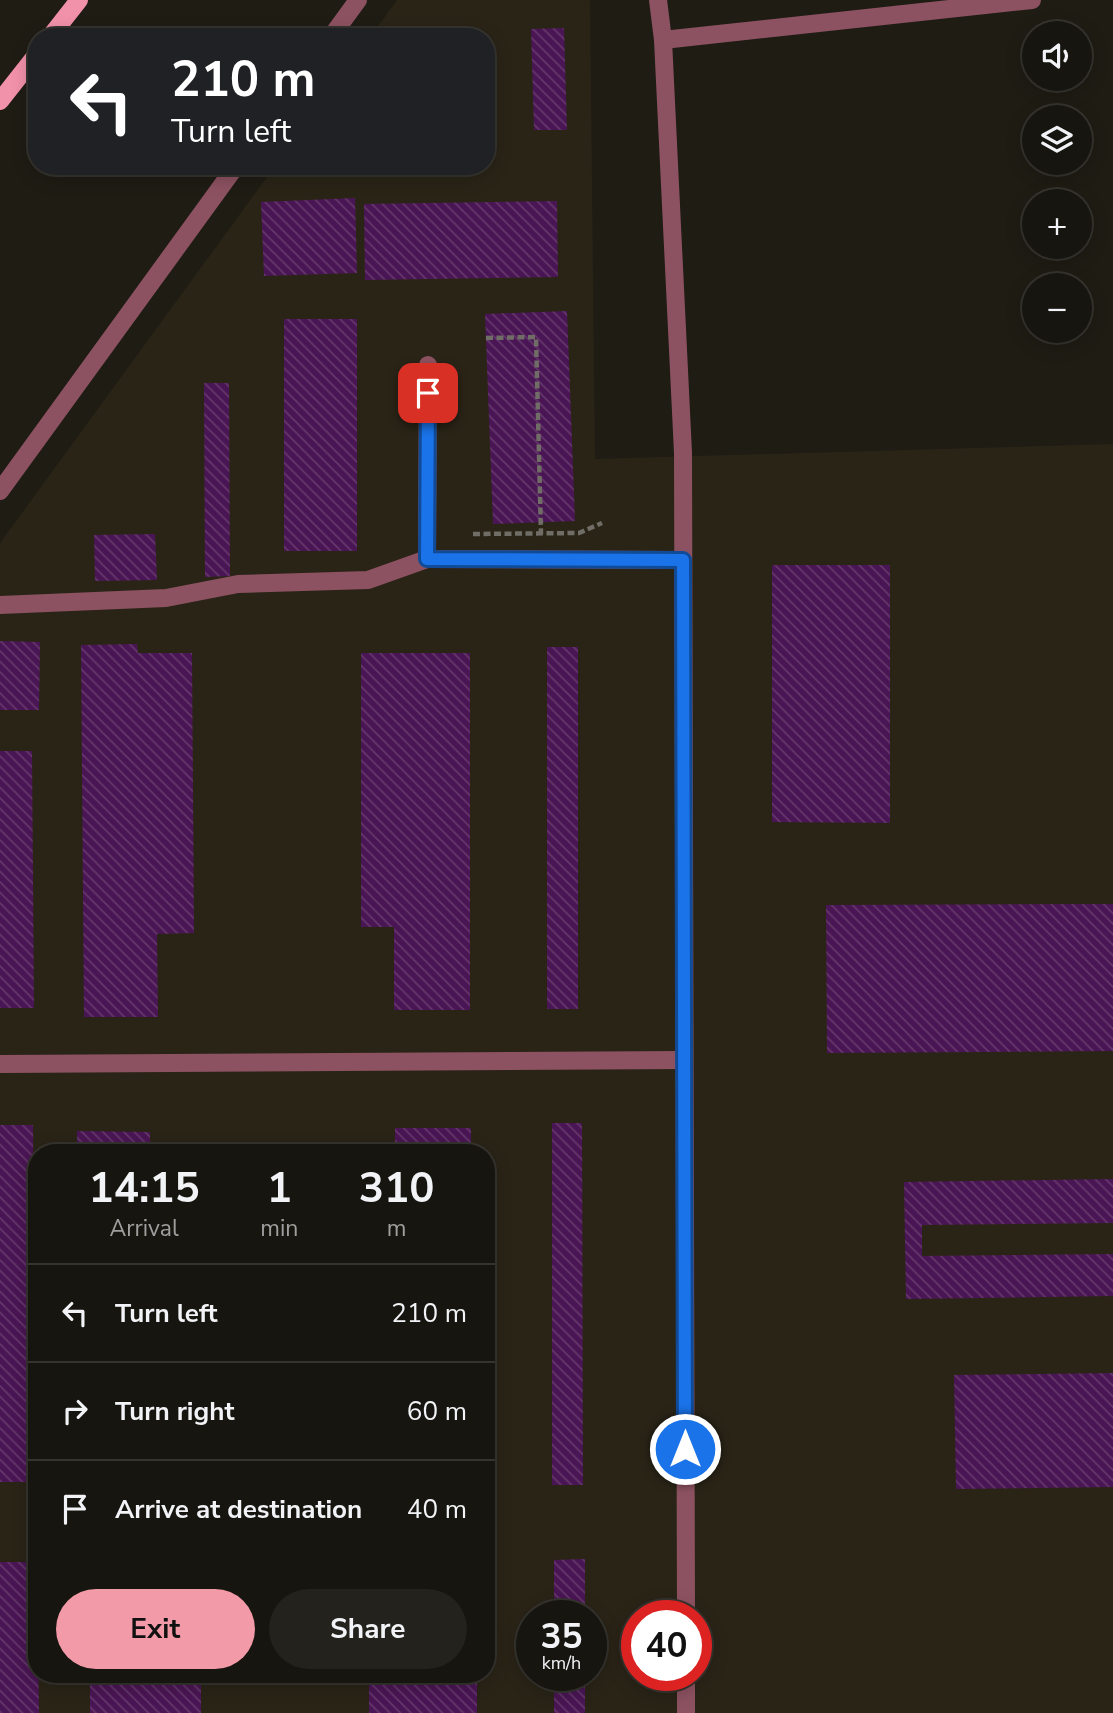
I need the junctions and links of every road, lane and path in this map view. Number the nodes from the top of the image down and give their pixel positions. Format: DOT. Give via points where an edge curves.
graph roads {
  1 [pos="79,0"];
  2 [pos="358,0"];
  3 [pos="658,0"];
  4 [pos="1032,0"];
  5 [pos="904,7"];
  6 [pos="57,28"];
  7 [pos="338,28"];
  8 [pos="663,40"];
  9 [pos="28,65"];
  10 [pos="0,101"];
  11 [pos="229,175"];
  12 [pos="486,338"];
  13 [pos="428,365"];
  14 [pos="0,491"];
  15 [pos="602,523"];
  16 [pos="461,534"];
  17 [pos="541,534"];
  18 [pos="427,559"];
  19 [pos="683,560"];
  20 [pos="0,605"];
  21 [pos="684,1060"];
  22 [pos="0,1065"];
  23 [pos="686,1600"];
  24 [pos="686,1691"];
  25 [pos="686,1713"];
  1 -- 6 [label="main road"];
  2 -- 7 [label="street"];
  3 -- 8 [label="street"];
  4 -- 5 [label="street"];
  5 -- 8 [label="street"];
  8 -- 19 [label="street" via="683,453"];
  9 -- 10 [label="main road"];
  11 -- 14 [label="street"];
  12 -- 17 [label="path" via="537,337"];
  13 -- 18 [label="street"];
  15 -- 17 [label="path" via="579,533"];
  16 -- 17 [label="path"];
  18 -- 19 [label="street"];
  18 -- 20 [label="street" via="368,580 238,584 166,598"];
  19 -- 21 [label="street"];
  21 -- 22 [label="street"];
  21 -- 23 [label="street"];
  24 -- 25 [label="street"];
}
